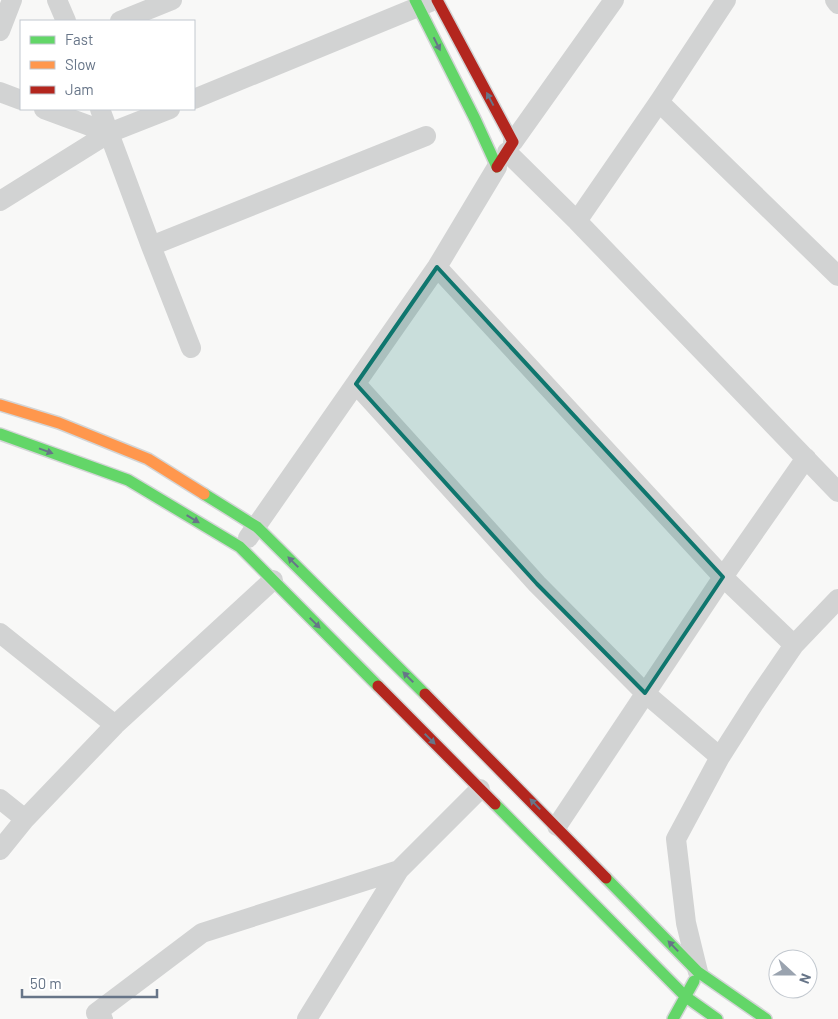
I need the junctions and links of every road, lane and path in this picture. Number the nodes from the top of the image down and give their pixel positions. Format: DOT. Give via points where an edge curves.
graph roads {
  1 [pos="12,0"];
  2 [pos="57,0"];
  3 [pos="172,0"];
  4 [pos="614,0"];
  5 [pos="726,0"];
  6 [pos="835,0"];
  7 [pos="426,2"];
  8 [pos="838,4"];
  9 [pos="66,20"];
  10 [pos="122,20"];
  11 [pos="0,31"];
  12 [pos="0,92"];
  13 [pos="195,99"];
  14 [pos="20,100"];
  15 [pos="660,102"];
  16 [pos="47,110"];
  17 [pos="100,110"];
  18 [pos="167,110"];
  19 [pos="109,133"];
  20 [pos="426,136"];
  21 [pos="506,154"];
  22 [pos="0,201"];
  23 [pos="577,221"];
  24 [pos="151,246"];
  25 [pos="437,267"];
  26 [pos="838,276"];
  27 [pos="191,348"];
  28 [pos="356,384"];
  29 [pos="0,406"];
  30 [pos="0,434"];
  31 [pos="806,458"];
  32 [pos="838,492"];
  33 [pos="257,526"];
  34 [pos="240,547"];
  35 [pos="723,577"];
  36 [pos="273,580"];
  37 [pos="838,599"];
  38 [pos="0,633"];
  39 [pos="794,645"];
  40 [pos="645,693"];
  41 [pos="115,725"];
  42 [pos="720,757"];
  43 [pos="480,789"];
  44 [pos="0,799"];
  45 [pos="24,819"];
  46 [pos="557,826"];
  47 [pos="0,850"];
  48 [pos="399,870"];
  49 [pos="705,991"];
  50 [pos="686,997"];
  51 [pos="103,1019"];
  52 [pos="307,1019"];
  53 [pos="673,1019"];
  54 [pos="694,1019"];
  55 [pos="717,1019"];
  56 [pos="766,1019"];
  1 -- 11 [label="street"];
  2 -- 9 [label="street"];
  3 -- 10 [label="street"];
  4 -- 21 [label="street"];
  5 -- 15 [label="street"];
  6 -- 8 [label="street"];
  7 -- 13 [label="street"];
  21 -- 7 [label="main road, one-way"];
  7 -- 21 [label="main road, one-way" via="475,119"];
  12 -- 14 [label="street"];
  15 -- 23 [label="street"];
  15 -- 26 [label="street"];
  16 -- 19 [label="street"];
  17 -- 19 [label="street"];
  18 -- 19 [label="street"];
  19 -- 22 [label="street"];
  19 -- 24 [label="street"];
  20 -- 24 [label="street"];
  21 -- 23 [label="street"];
  21 -- 25 [label="street"];
  23 -- 31 [label="street"];
  24 -- 27 [label="street"];
  25 -- 28 [label="street"];
  25 -- 35 [label="street"];
  28 -- 33 [label="street"];
  28 -- 40 [label="street" via="537,584"];
  29 -- 33 [label="main road" via="59,424 148,460"];
  30 -- 34 [label="main road, one-way" via="128,480"];
  31 -- 32 [label="street"];
  31 -- 35 [label="street"];
  33 -- 34 [label="street"];
  46 -- 33 [label="main road, one-way"];
  34 -- 36 [label="main road"];
  35 -- 39 [label="street"];
  35 -- 40 [label="street"];
  36 -- 41 [label="street"];
  36 -- 43 [label="main road, one-way"];
  37 -- 39 [label="street"];
  38 -- 41 [label="street"];
  39 -- 42 [label="street"];
  40 -- 42 [label="street"];
  40 -- 46 [label="street"];
  41 -- 45 [label="street"];
  42 -- 49 [label="street" via="676,839 686,923"];
  43 -- 48 [label="street"];
  43 -- 50 [label="main road"];
  44 -- 45 [label="street"];
  45 -- 47 [label="street"];
  49 -- 46 [label="main road, one-way"];
  48 -- 51 [label="street" via="202,933 96,1013"];
  48 -- 52 [label="street"];
  49 -- 50 [label="main road"];
  49 -- 50 [label="main road"];
  49 -- 54 [label="main road"];
  49 -- 55 [label="main road"];
  49 -- 56 [label="main road"];
  50 -- 53 [label="main road"];
}
